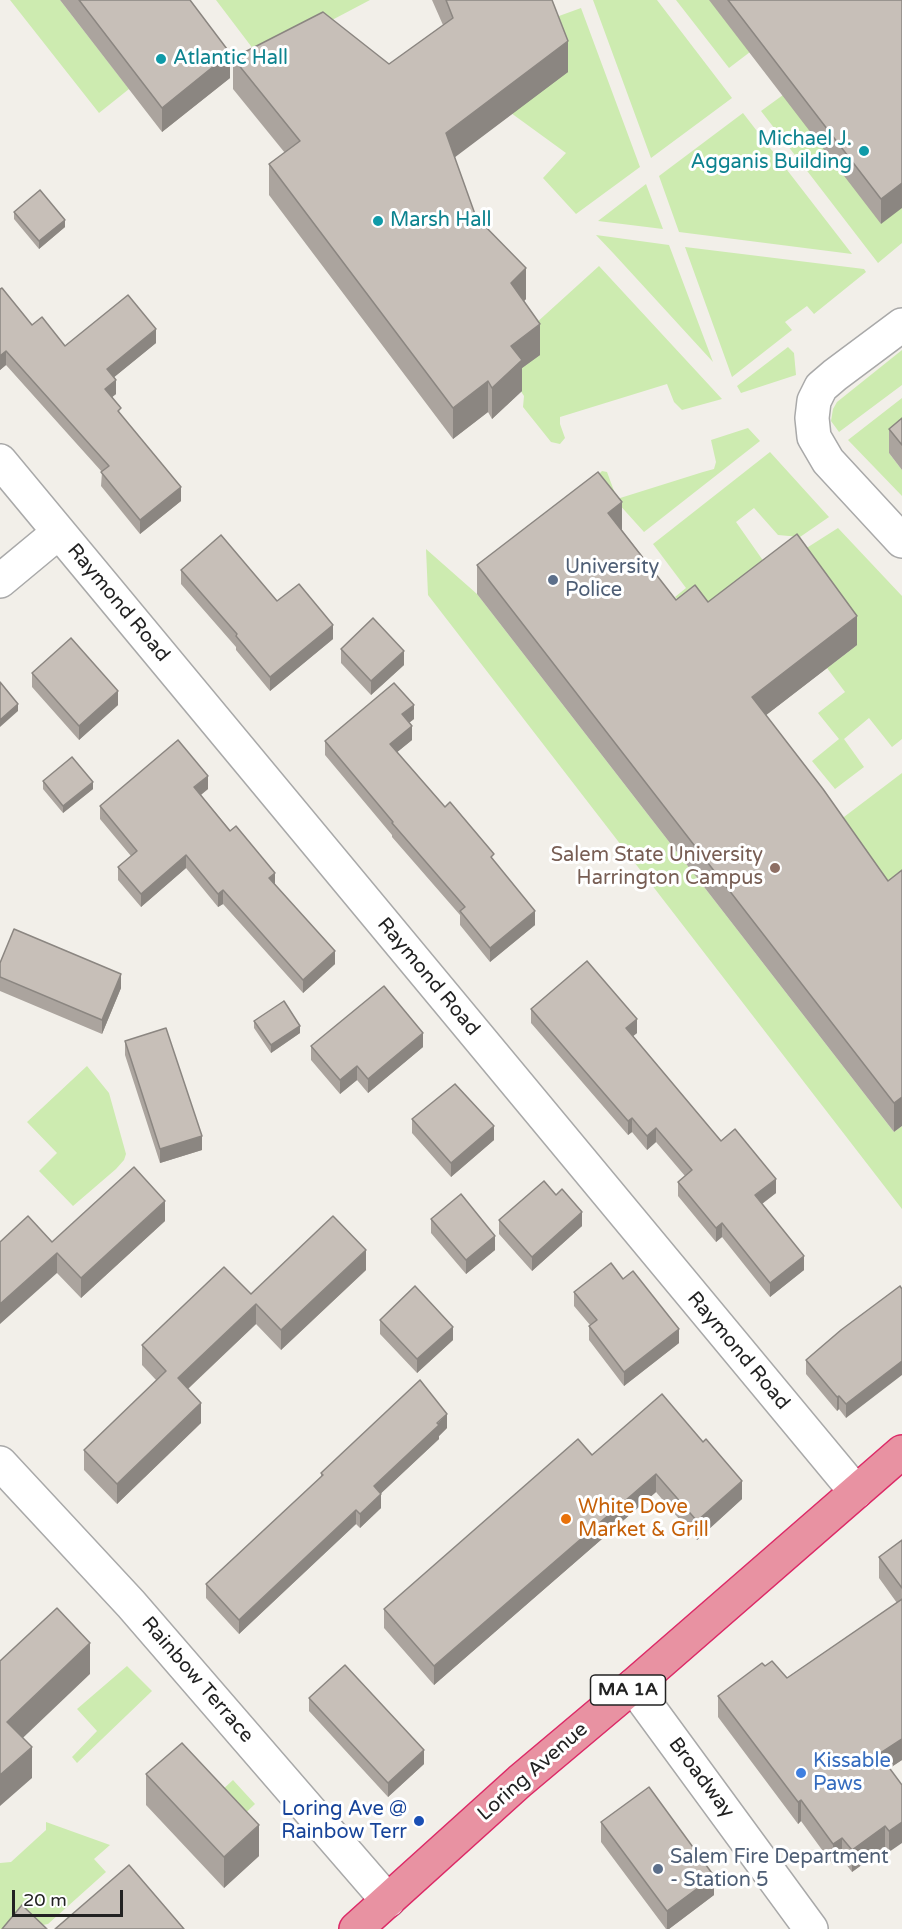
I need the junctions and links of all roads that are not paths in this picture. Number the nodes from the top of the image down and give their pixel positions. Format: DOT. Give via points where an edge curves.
graph roads {
  1 [pos="902,324"];
  2 [pos="0,461"];
  3 [pos="59,532"];
  4 [pos="902,541"];
  5 [pos="0,581"];
  6 [pos="902,1452"];
  7 [pos="0,1463"];
  8 [pos="856,1492"];
  9 [pos="633,1686"];
  10 [pos="388,1901"];
  11 [pos="356,1929"];
  12 [pos="811,1929"];
  1 -- 4 [label="street" via="821,387 812,418 814,437 828,461"];
  2 -- 3 [label="street, Raymond Road"];
  3 -- 5 [label="street"];
  3 -- 8 [label="street, Raymond Road"];
  6 -- 8 [label="highway, Loring Avenue / MA 1A"];
  7 -- 10 [label="street, Rainbow Terrace" via="131,1604"];
  8 -- 9 [label="highway, Loring Avenue / MA 1A"];
  9 -- 10 [label="highway, Loring Avenue / MA 1A" via="520,1781"];
  9 -- 12 [label="street, Broadway"];
  10 -- 11 [label="highway, Loring Avenue / MA 1A"];
}
